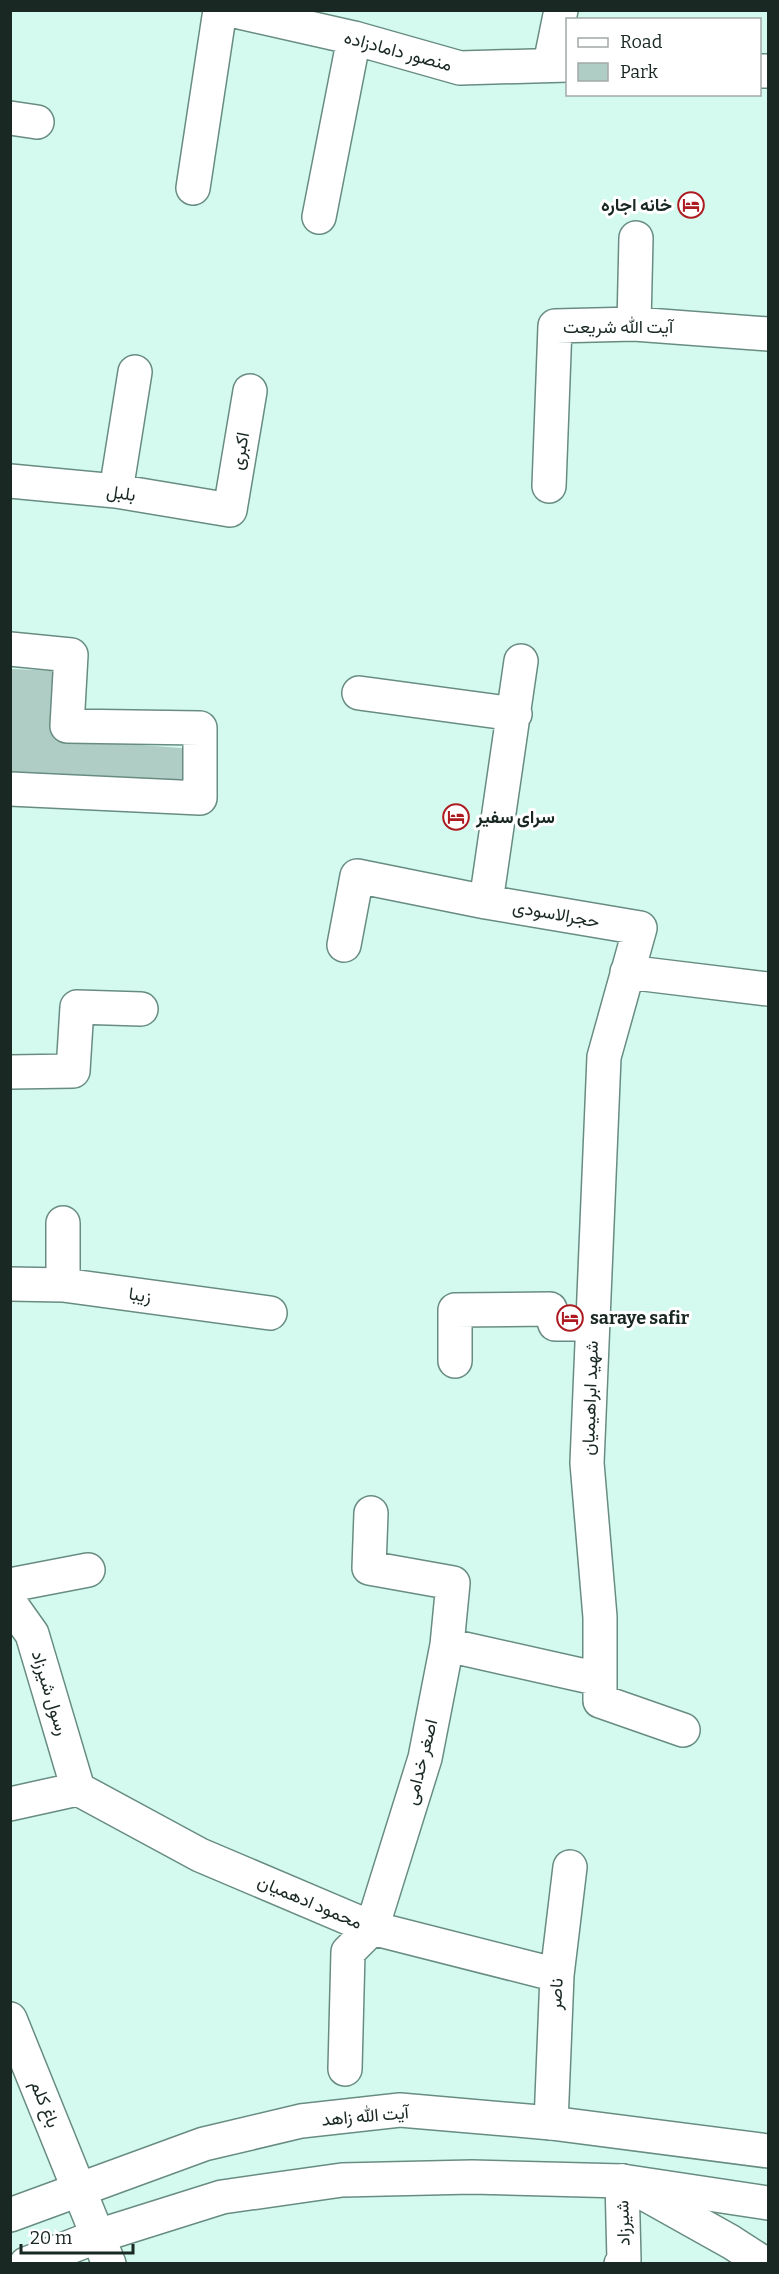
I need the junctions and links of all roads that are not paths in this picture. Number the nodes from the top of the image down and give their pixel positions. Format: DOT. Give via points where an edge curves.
graph roads {
  1 [pos="220,10"];
  2 [pos="230,10"];
  3 [pos="561,10"];
  4 [pos="354,39"];
  5 [pos="559,65"];
  6 [pos="193,188"];
  7 [pos="319,217"];
  8 [pos="636,238"];
  9 [pos="634,324"];
  10 [pos="768,334"];
  11 [pos="135,372"];
  12 [pos="250,391"];
  13 [pos="10,481"];
  14 [pos="549,486"];
  15 [pos="116,491"];
  16 [pos="230,510"];
  17 [pos="10,649"];
  18 [pos="521,661"];
  19 [pos="359,693"];
  20 [pos="515,714"];
  21 [pos="10,789"];
  22 [pos="486,902"];
  23 [pos="344,945"];
  24 [pos="627,972"];
  25 [pos="768,989"];
  26 [pos="141,1009"];
  27 [pos="10,1072"];
  28 [pos="63,1223"];
  29 [pos="10,1284"];
  30 [pos="63,1285"];
  31 [pos="270,1313"];
  32 [pos="593,1324"];
  33 [pos="455,1361"];
  34 [pos="371,1513"];
  35 [pos="88,1570"];
  36 [pos="10,1585"];
  37 [pos="10,1603"];
  38 [pos="447,1645"];
  39 [pos="599,1678"];
  40 [pos="683,1730"];
  41 [pos="78,1789"];
  42 [pos="10,1804"];
  43 [pos="570,1867"];
  44 [pos="372,1928"];
  45 [pos="557,1975"];
  46 [pos="10,2019"];
  47 [pos="345,2069"];
  48 [pos="551,2123"];
  49 [pos="768,2151"];
  50 [pos="622,2181"];
  51 [pos="79,2189"];
  52 [pos="768,2203"];
  53 [pos="10,2214"];
  54 [pos="104,2250"];
  55 [pos="26,2264"];
  56 [pos="621,2264"];
  57 [pos="765,2264"];
  1 -- 6 [label="street"];
  2 -- 4 [label="street, منصور دامادزاده"];
  3 -- 5 [label="street"];
  4 -- 5 [label="street, منصور دامادزاده" via="460,68"];
  4 -- 7 [label="street"];
  8 -- 9 [label="street"];
  9 -- 10 [label="street, آیت الله شریعت"];
  9 -- 14 [label="street, آیت الله شریعت" via="555,326"];
  11 -- 15 [label="street"];
  12 -- 16 [label="street, اکبری"];
  13 -- 15 [label="street, بلبل"];
  15 -- 16 [label="street, بلبل"];
  17 -- 21 [label="street" via="71,655 67,726 200,728 200,798"];
  18 -- 20 [label="street"];
  19 -- 20 [label="street"];
  20 -- 22 [label="street"];
  22 -- 23 [label="street, حجرالاسودی" via="357,876"];
  22 -- 24 [label="street, حجرالاسودی" via="640,928"];
  24 -- 25 [label="street"];
  24 -- 32 [label="street, شهید ابراهیمیان" via="604,1057"];
  26 -- 27 [label="street" via="77,1007 73,1071"];
  28 -- 30 [label="street"];
  29 -- 30 [label="street, زیبا"];
  30 -- 31 [label="street, زیبا"];
  32 -- 33 [label="street" via="555,1324 550,1309 455,1310"];
  32 -- 39 [label="street, شهید ابراهیمیان" via="587,1463 600,1617"];
  34 -- 38 [label="street, اصغر خدامی" via="369,1568 453,1583"];
  35 -- 36 [label="street"];
  37 -- 41 [label="street, رسول شیرزاد" via="32,1634"];
  38 -- 39 [label="street"];
  38 -- 44 [label="street, اصغر خدامی" via="424,1758"];
  39 -- 40 [label="street, شهید ابراهیمیان" via="600,1701"];
  41 -- 42 [label="street"];
  41 -- 44 [label="street, محمود ادهمیان" via="200,1855"];
  43 -- 45 [label="street, ناصر"];
  44 -- 45 [label="street, محمود ادهمیان"];
  44 -- 47 [label="street, اصغر خدامی" via="348,1952"];
  45 -- 48 [label="street, ناصر"];
  46 -- 51 [label="street, باغ کلم"];
  48 -- 49 [label="street, آیت الله زاهد"];
  48 -- 51 [label="street, آیت الله زاهد" via="400,2110 301,2121 204,2144"];
  50 -- 52 [label="street"];
  50 -- 54 [label="street" via="472,2177 342,2180 222,2197"];
  50 -- 56 [label="street, شیرزاد"];
  50 -- 57 [label="street"];
  51 -- 53 [label="street, آیت الله زاهد"];
  51 -- 54 [label="street, باغ کلم"];
  54 -- 55 [label="street"];
}
